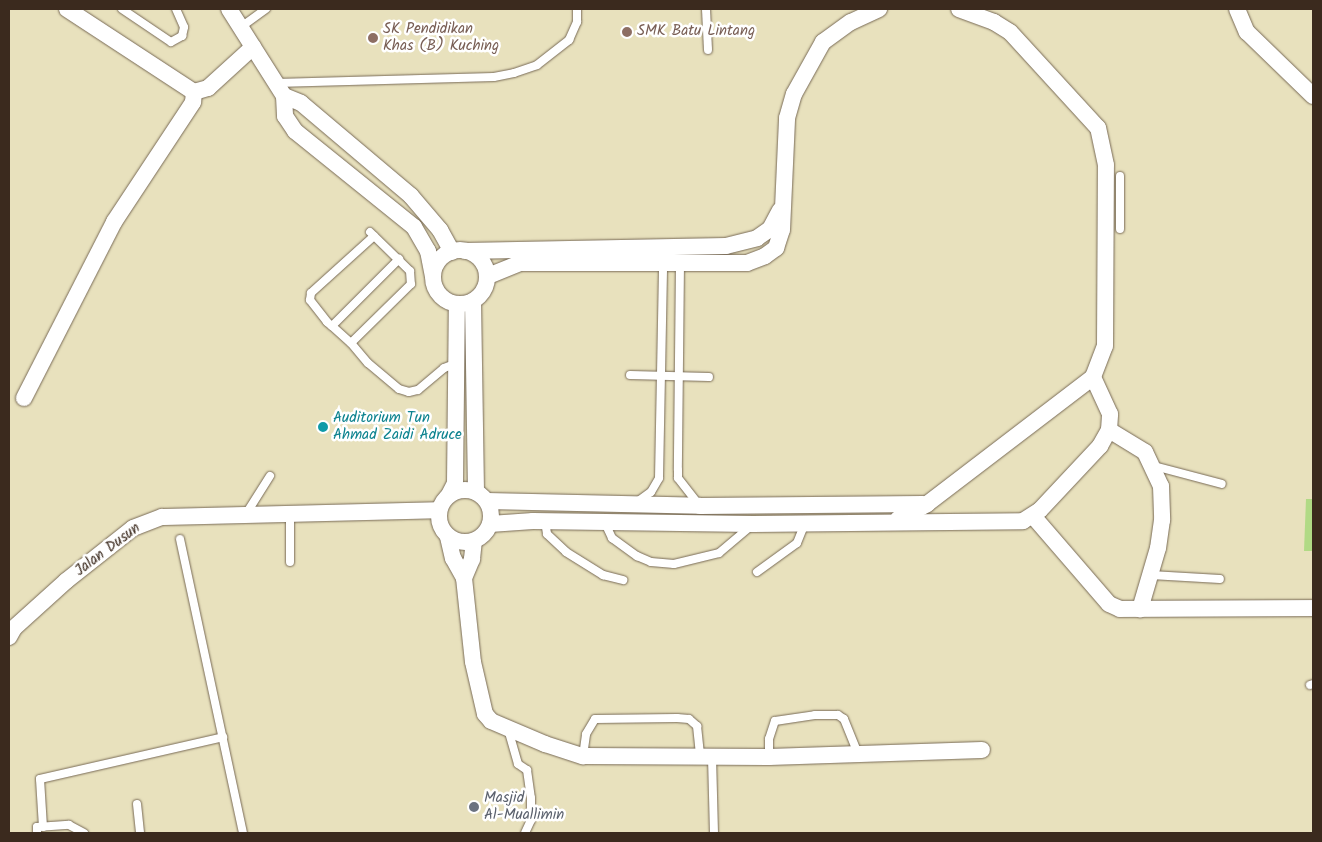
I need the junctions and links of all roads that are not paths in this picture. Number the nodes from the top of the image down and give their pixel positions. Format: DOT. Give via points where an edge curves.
graph roads {
  1 [pos="66,9"];
  2 [pos="122,9"];
  3 [pos="176,9"];
  4 [pos="229,9"];
  5 [pos="266,9"];
  6 [pos="577,9"];
  7 [pos="706,9"];
  8 [pos="879,9"];
  9 [pos="959,9"];
  10 [pos="1237,9"];
  11 [pos="241,27"];
  12 [pos="253,47"];
  13 [pos="708,50"];
  14 [pos="280,89"];
  15 [pos="194,92"];
  16 [pos="1313,96"];
  17 [pos="1120,176"];
  18 [pos="783,201"];
  19 [pos="1120,229"];
  20 [pos="458,251"];
  21 [pos="399,259"];
  22 [pos="663,261"];
  23 [pos="680,261"];
  24 [pos="433,276"];
  25 [pos="488,276"];
  26 [pos="473,302"];
  27 [pos="457,304"];
  28 [pos="332,326"];
  29 [pos="351,343"];
  30 [pos="457,363"];
  31 [pos="630,375"];
  32 [pos="661,375"];
  33 [pos="679,376"];
  34 [pos="709,377"];
  35 [pos="1092,378"];
  36 [pos="24,398"];
  37 [pos="1109,430"];
  38 [pos="1154,466"];
  39 [pos="270,476"];
  40 [pos="1222,484"];
  41 [pos="449,495"];
  42 [pos="481,497"];
  43 [pos="927,504"];
  44 [pos="633,505"];
  45 [pos="758,505"];
  46 [pos="700,506"];
  47 [pos="439,510"];
  48 [pos="387,513"];
  49 [pos="290,515"];
  50 [pos="239,516"];
  51 [pos="1032,516"];
  52 [pos="545,521"];
  53 [pos="604,521"];
  54 [pos="895,521"];
  55 [pos="490,524"];
  56 [pos="753,524"];
  57 [pos="805,524"];
  58 [pos="445,533"];
  59 [pos="180,539"];
  60 [pos="474,541"];
  61 [pos="290,562"];
  62 [pos="757,572"];
  63 [pos="1151,575"];
  64 [pos="464,578"];
  65 [pos="1220,579"];
  66 [pos="623,580"];
  67 [pos="1313,608"];
  68 [pos="1140,609"];
  69 [pos="9,637"];
  70 [pos="508,729"];
  71 [pos="223,737"];
  72 [pos="982,750"];
  73 [pos="858,754"];
  74 [pos="583,756"];
  75 [pos="706,757"];
  76 [pos="768,757"];
  77 [pos="137,804"];
  78 [pos="43,827"];
  79 [pos="37,833"];
  80 [pos="84,833"];
  81 [pos="140,833"];
  82 [pos="243,833"];
  83 [pos="525,833"];
  84 [pos="714,833"];
  1 -- 15 [label="street"];
  2 -- 3 [label="lane" via="171,42 182,36 184,27"];
  4 -- 11 [label="street"];
  5 -- 11 [label="lane"];
  6 -- 14 [label="lane" via="577,22 569,40 537,65 514,73 494,77"];
  7 -- 13 [label="lane"];
  8 -- 18 [label="street" via="851,22 823,42 806,68 787,118"];
  9 -- 35 [label="street" via="994,22 1010,32 1098,128 1106,165 1105,346"];
  10 -- 16 [label="street" via="1247,32"];
  11 -- 12 [label="street"];
  12 -- 14 [label="street"];
  12 -- 15 [label="street" via="208,88"];
  14 -- 20 [label="street" via="411,196"];
  14 -- 24 [label="street" via="285,116 295,131 414,227 428,251"];
  15 -- 36 [label="street" via="193,102 114,222"];
  17 -- 19 [label="lane"];
  18 -- 20 [label="street" via="770,229 757,238 726,246"];
  18 -- 23 [label="street" via="780,241 765,256 747,263"];
  20 -- 24 [label="street" via="438,261"];
  20 -- 25 [label="street" via="478,257"];
  21 -- 28 [label="lane"];
  21 -- 28 [label="lane" via="372,234 311,292 310,300"];
  21 -- 29 [label="lane" via="410,271 410,284"];
  22 -- 23 [label="street"];
  22 -- 25 [label="street" via="520,263"];
  22 -- 32 [label="lane"];
  23 -- 33 [label="lane"];
  24 -- 27 [label="street" via="439,295"];
  25 -- 26 [label="street" via="484,291"];
  26 -- 27 [label="street"];
  26 -- 42 [label="street"];
  27 -- 30 [label="street"];
  28 -- 29 [label="lane"];
  29 -- 30 [label="lane" via="399,389 409,392 418,390 444,368"];
  30 -- 41 [label="street" via="454,483"];
  31 -- 32 [label="lane"];
  32 -- 33 [label="lane"];
  32 -- 44 [label="lane" via="659,478 651,492"];
  33 -- 34 [label="lane"];
  33 -- 46 [label="lane" via="678,478"];
  35 -- 37 [label="street" via="1110,414"];
  35 -- 43 [label="street"];
  37 -- 38 [label="street" via="1146,452"];
  37 -- 51 [label="street" via="1100,446"];
  38 -- 40 [label="lane"];
  38 -- 63 [label="street" via="1160,486 1162,520"];
  39 -- 50 [label="lane"];
  41 -- 42 [label="street" via="462,490"];
  41 -- 47 [label="street"];
  42 -- 44 [label="street"];
  42 -- 55 [label="street"];
  43 -- 45 [label="street"];
  43 -- 54 [label="street"];
  44 -- 46 [label="street"];
  45 -- 46 [label="street"];
  45 -- 56 [label="street" via="758,516"];
  47 -- 48 [label="street"];
  47 -- 58 [label="street"];
  48 -- 49 [label="street, Jalan Dusun"];
  48 -- 58 [label="street" via="420,520"];
  49 -- 50 [label="street, Jalan Dusun"];
  49 -- 61 [label="lane"];
  50 -- 69 [label="street, Jalan Dusun" via="162,517 133,528 66,581 14,628"];
  51 -- 54 [label="street" via="1023,521"];
  51 -- 68 [label="street" via="1109,604 1120,609"];
  52 -- 53 [label="street"];
  52 -- 55 [label="street"];
  52 -- 66 [label="lane" via="547,534 566,552 603,575"];
  53 -- 56 [label="street"];
  53 -- 56 [label="lane" via="612,538 625,549 651,562 674,564 718,553"];
  54 -- 57 [label="street"];
  55 -- 60 [label="street"];
  56 -- 57 [label="street"];
  57 -- 62 [label="lane" via="797,543"];
  58 -- 60 [label="street" via="456,541"];
  58 -- 64 [label="street"];
  59 -- 71 [label="lane"];
  60 -- 64 [label="street" via="472,560"];
  63 -- 65 [label="lane"];
  63 -- 68 [label="street"];
  64 -- 70 [label="street" via="482,707 491,721"];
  67 -- 68 [label="street"];
  70 -- 74 [label="street"];
  70 -- 83 [label="lane" via="518,764 527,770 530,820"];
  71 -- 78 [label="lane" via="40,779"];
  71 -- 82 [label="lane"];
  72 -- 73 [label="street"];
  73 -- 76 [label="street"];
  73 -- 76 [label="lane" via="844,720 838,715 815,715 775,721 768,740"];
  74 -- 75 [label="street"];
  74 -- 75 [label="lane" via="586,734 595,720 677,718 689,719 697,726"];
  75 -- 76 [label="street"];
  75 -- 84 [label="lane"];
  77 -- 81 [label="lane"];
  78 -- 79 [label="lane" via="36,827"];
  78 -- 80 [label="lane" via="74,825"];
}
